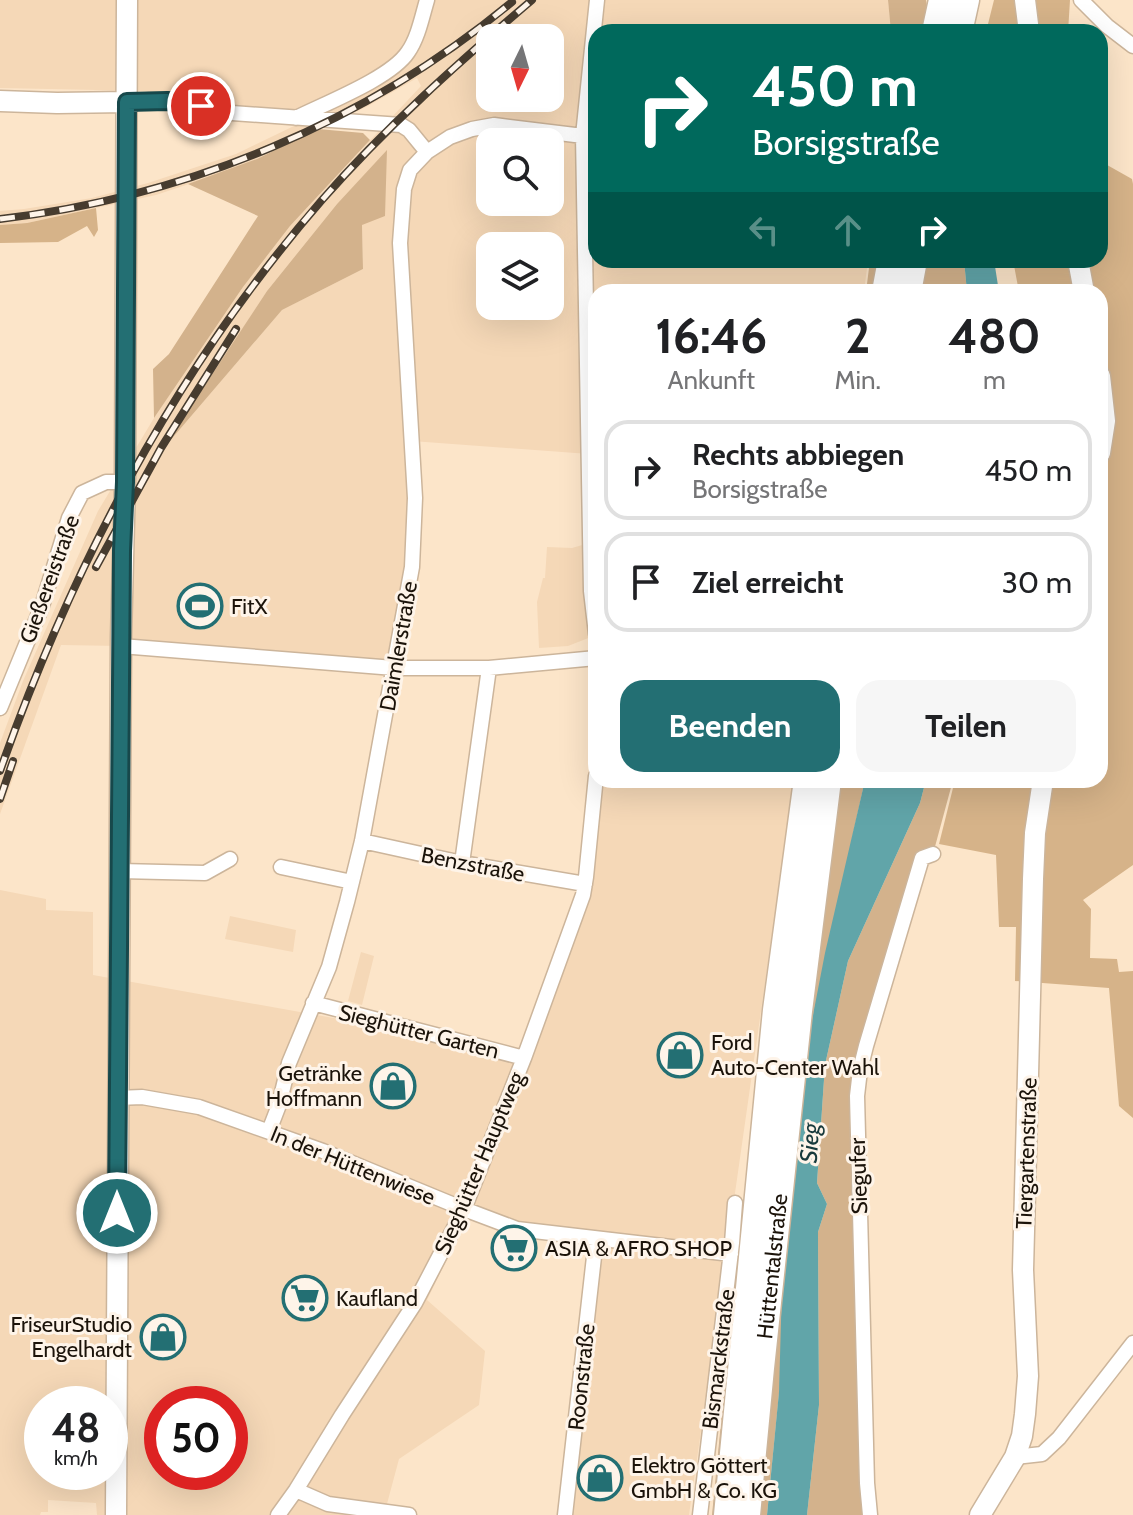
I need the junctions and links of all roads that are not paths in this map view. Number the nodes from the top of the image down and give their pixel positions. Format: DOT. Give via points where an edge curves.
graph roads {
  1 [pos="127,0"];
  2 [pos="427,0"];
  3 [pos="597,0"];
  4 [pos="942,0"];
  5 [pos="966,0"];
  6 [pos="1025,0"];
  7 [pos="1081,0"];
  8 [pos="595,24"];
  9 [pos="937,24"];
  10 [pos="961,24"];
  11 [pos="1028,24"];
  12 [pos="1105,24"];
  13 [pos="1108,27"];
  14 [pos="1133,46"];
  15 [pos="588,87"];
  16 [pos="0,101"];
  17 [pos="127,102"];
  18 [pos="296,118"];
  19 [pos="583,136"];
  20 [pos="427,152"];
  21 [pos="588,411"];
  22 [pos="125,482"];
  23 [pos="121,646"];
  24 [pos="588,659"];
  25 [pos="394,668"];
  26 [pos="489,668"];
  27 [pos="0,708"];
  28 [pos="595,788"];
  29 [pos="806,788"];
  30 [pos="827,788"];
  31 [pos="1042,788"];
  32 [pos="362,841"];
  33 [pos="933,854"];
  34 [pos="230,859"];
  35 [pos="462,863"];
  36 [pos="281,867"];
  37 [pos="120,871"];
  38 [pos="352,882"];
  39 [pos="585,884"];
  40 [pos="313,1003"];
  41 [pos="524,1058"];
  42 [pos="117,1098"];
  43 [pos="269,1131"];
  44 [pos="735,1203"];
  45 [pos="464,1209"];
  46 [pos="596,1239"];
  47 [pos="731,1254"];
  48 [pos="1133,1343"];
  49 [pos="1015,1457"];
  50 [pos="296,1490"];
  51 [pos="116,1515"];
  52 [pos="278,1515"];
  53 [pos="409,1515"];
  54 [pos="565,1515"];
  55 [pos="700,1515"];
  56 [pos="727,1515"];
  57 [pos="747,1515"];
  58 [pos="870,1515"];
  59 [pos="980,1515"];
  1 -- 17 [label="main road"];
  2 -- 18 [label="street" via="412,45 400,62"];
  3 -- 8 [label="street"];
  4 -- 9 [label="highway"];
  5 -- 10 [label="highway"];
  6 -- 11 [label="main road"];
  7 -- 12 [label="street"];
  13 -- 14 [label="street"];
  15 -- 19 [label="street"];
  16 -- 17 [label="main road"];
  17 -- 18 [label="street" via="167,101"];
  17 -- 22 [label="main road"];
  18 -- 20 [label="street" via="401,125"];
  19 -- 20 [label="street, Daimlerstraße" via="494,125 450,137"];
  19 -- 21 [label="street"];
  20 -- 25 [label="street, Daimlerstraße" via="410,170 404,189 400,243 415,498 412,567"];
  22 -- 23 [label="main road"];
  22 -- 27 [label="street, Gießereistraße" via="106,482 82,493"];
  23 -- 25 [label="street"];
  23 -- 37 [label="main road"];
  24 -- 26 [label="street"];
  25 -- 26 [label="street"];
  25 -- 32 [label="street, Daimlerstraße"];
  26 -- 35 [label="street"];
  28 -- 39 [label="street, Sieghütter Hauptweg"];
  29 -- 56 [label="highway, Hüttentalstraße" via="776,1010"];
  30 -- 57 [label="highway, Hüttentalstraße"];
  31 -- 49 [label="main road, Tiergartenstraße" via="1033,879 1024,1254 1028,1376"];
  32 -- 35 [label="street, Benzstraße"];
  32 -- 38 [label="street, Daimlerstraße"];
  33 -- 58 [label="street, Siegufer" via="922,858 866,1046 857,1096"];
  34 -- 37 [label="street" via="205,873"];
  35 -- 39 [label="street, Benzstraße"];
  36 -- 38 [label="street"];
  37 -- 42 [label="main road"];
  38 -- 40 [label="street, Daimlerstraße" via="329,967"];
  39 -- 41 [label="street, Sieghütter Hauptweg"];
  40 -- 41 [label="street, Sieghütter Garten"];
  40 -- 43 [label="street, Daimlerstraße"];
  41 -- 45 [label="street, Sieghütter Hauptweg"];
  42 -- 43 [label="street, In der Hüttenwiese" via="199,1107"];
  42 -- 51 [label="main road"];
  43 -- 45 [label="street, In der Hüttenwiese"];
  44 -- 47 [label="street, Bismarckstraße"];
  45 -- 46 [label="street, In der Hüttenwiese" via="517,1229"];
  45 -- 50 [label="street, Sieghütter Hauptweg" via="415,1303"];
  46 -- 47 [label="street, In der Hüttenwiese"];
  46 -- 54 [label="street, Roonstraße"];
  47 -- 55 [label="street, Bismarckstraße"];
  48 -- 49 [label="street" via="1059,1438 1042,1454"];
  49 -- 59 [label="main road, Tiergartenstraße"];
  50 -- 52 [label="street, Sieghütter Hauptweg"];
  50 -- 53 [label="street" via="328,1504"];
}
